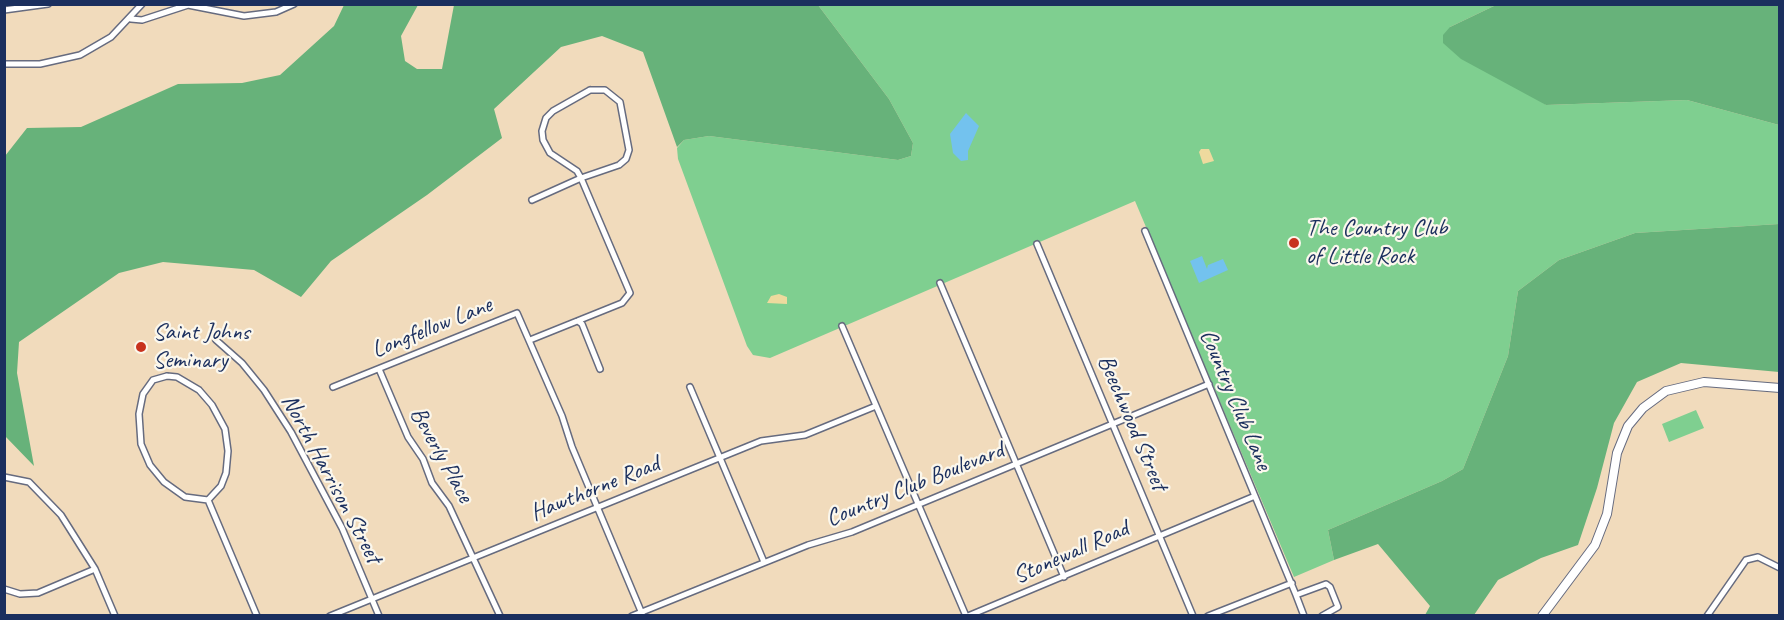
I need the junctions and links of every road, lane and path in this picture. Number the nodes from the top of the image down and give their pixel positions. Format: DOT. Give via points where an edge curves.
graph roads {
  1 [pos="48,4"];
  2 [pos="142,4"];
  3 [pos="294,4"];
  4 [pos="170,7"];
  5 [pos="4,9"];
  6 [pos="131,19"];
  7 [pos="4,64"];
  8 [pos="581,178"];
  9 [pos="532,200"];
  10 [pos="1145,231"];
  11 [pos="1037,244"];
  12 [pos="940,283"];
  13 [pos="578,321"];
  14 [pos="842,326"];
  15 [pos="531,339"];
  16 [pos="216,340"];
  17 [pos="379,369"];
  18 [pos="600,369"];
  19 [pos="1209,384"];
  20 [pos="333,387"];
  21 [pos="690,387"];
  22 [pos="1779,388"];
  23 [pos="876,406"];
  24 [pos="1112,424"];
  25 [pos="720,458"];
  26 [pos="1016,464"];
  27 [pos="4,477"];
  28 [pos="1255,496"];
  29 [pos="208,500"];
  30 [pos="918,505"];
  31 [pos="598,508"];
  32 [pos="1160,534"];
  33 [pos="475,557"];
  34 [pos="764,562"];
  35 [pos="1779,568"];
  36 [pos="95,570"];
  37 [pos="1064,577"];
  38 [pos="1292,583"];
  39 [pos="4,589"];
  40 [pos="1296,595"];
  41 [pos="372,599"];
  42 [pos="643,614"];
  43 [pos="115,615"];
  44 [pos="257,615"];
  45 [pos="330,615"];
  46 [pos="379,615"];
  47 [pos="500,615"];
  48 [pos="632,615"];
  49 [pos="967,615"];
  50 [pos="1193,615"];
  51 [pos="1208,615"];
  52 [pos="1304,615"];
  53 [pos="1322,615"];
  54 [pos="1542,615"];
  55 [pos="1707,615"];
  1 -- 5 [label="street"];
  2 -- 6 [label="street"];
  3 -- 4 [label="street" via="244,16 198,6"];
  4 -- 6 [label="street" via="142,20"];
  6 -- 7 [label="street" via="111,37 73,57 40,64"];
  8 -- 8 [label="street" via="545,146 543,124 553,111 576,96 604,90 616,97 623,109 629,154 619,165"];
  8 -- 9 [label="street"];
  8 -- 13 [label="street" via="630,293 622,303"];
  10 -- 19 [label="street, Country Club Lane"];
  11 -- 24 [label="street, Beechwood Street"];
  12 -- 26 [label="street"];
  13 -- 15 [label="street"];
  13 -- 18 [label="street"];
  14 -- 23 [label="street"];
  15 -- 17 [label="street, Longfellow Lane" via="517,313"];
  15 -- 31 [label="street"];
  16 -- 41 [label="street, North Harrison Street" via="242,363 291,432 342,528"];
  17 -- 20 [label="street, Longfellow Lane"];
  17 -- 33 [label="street, Beverly Place" via="408,438 420,453 432,483 449,506"];
  19 -- 24 [label="street, Country Club Boulevard"];
  19 -- 28 [label="street, Country Club Lane"];
  21 -- 25 [label="street"];
  22 -- 54 [label="main road" via="1694,383 1666,391 1642,408 1628,426 1617,453 1607,514 1595,545"];
  23 -- 25 [label="street, Hawthorne Road" via="805,435 766,440"];
  23 -- 30 [label="street"];
  24 -- 26 [label="street, Country Club Boulevard"];
  24 -- 32 [label="street, Beechwood Street"];
  25 -- 31 [label="street, Hawthorne Road"];
  25 -- 34 [label="street"];
  26 -- 30 [label="street, Country Club Boulevard"];
  26 -- 37 [label="street"];
  27 -- 36 [label="street" via="33,484 61,515"];
  28 -- 32 [label="street, Stonewall Road"];
  28 -- 38 [label="street, Country Club Lane"];
  29 -- 29 [label="street" via="221,486 227,466 227,440 221,420 206,397 187,382 171,375 156,379 143,393 139,414 145,455 173,490 192,499"];
  29 -- 44 [label="street"];
  30 -- 34 [label="street, Country Club Boulevard"];
  30 -- 49 [label="street"];
  31 -- 33 [label="street, Hawthorne Road"];
  31 -- 42 [label="street"];
  32 -- 37 [label="street, Stonewall Road"];
  32 -- 50 [label="street, Beechwood Street"];
  33 -- 41 [label="street, Hawthorne Road"];
  33 -- 47 [label="street, Beverly Place"];
  34 -- 42 [label="street, Country Club Boulevard"];
  35 -- 55 [label="street" via="1758,557 1746,560"];
  36 -- 39 [label="street" via="38,593 20,594"];
  36 -- 43 [label="street"];
  37 -- 49 [label="street, Stonewall Road"];
  38 -- 40 [label="street, Country Club Lane"];
  38 -- 51 [label="street"];
  40 -- 52 [label="street, Country Club Lane"];
  40 -- 53 [label="street" via="1329,585 1338,607"];
  41 -- 45 [label="street, Hawthorne Road"];
  41 -- 46 [label="street, North Harrison Street"];
  42 -- 48 [label="street, Country Club Boulevard"];
}
